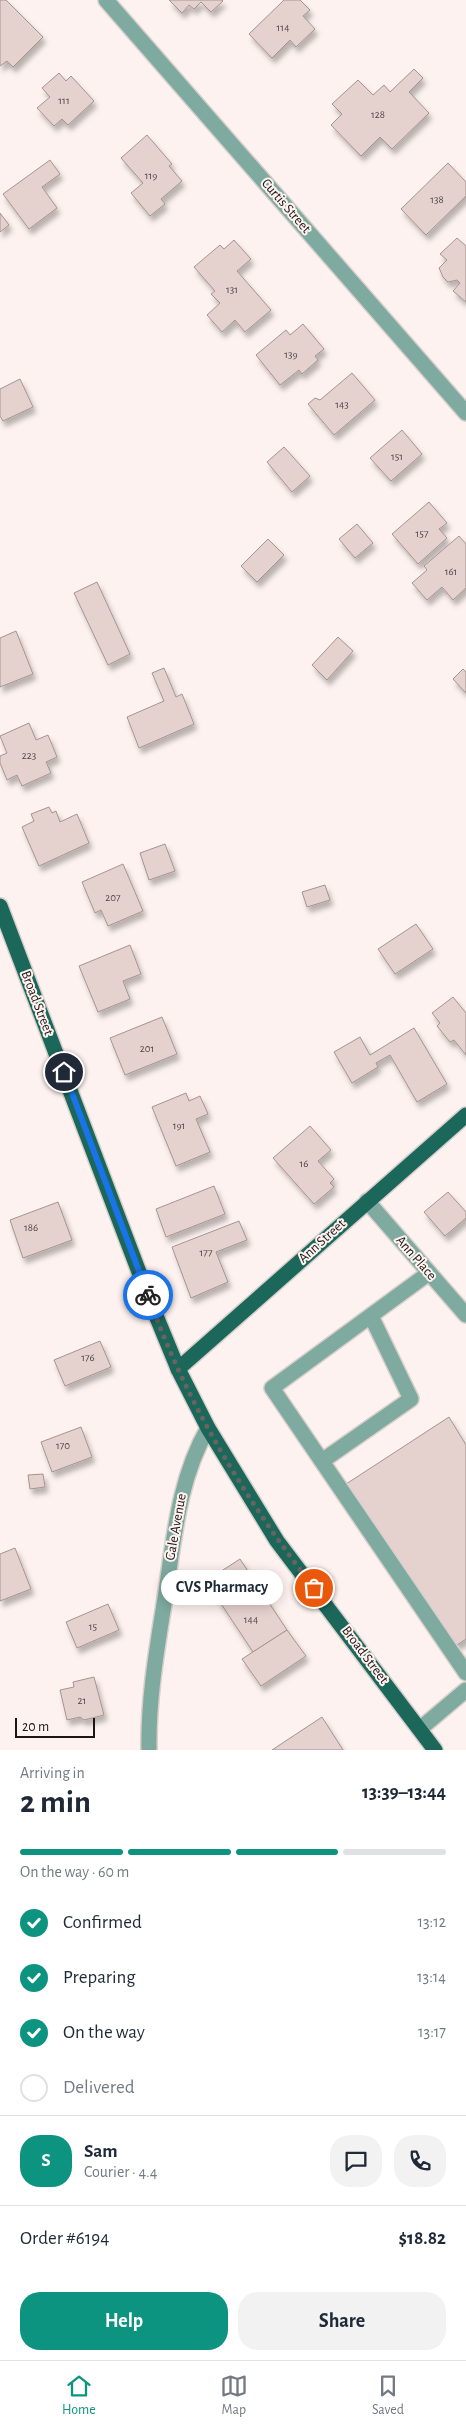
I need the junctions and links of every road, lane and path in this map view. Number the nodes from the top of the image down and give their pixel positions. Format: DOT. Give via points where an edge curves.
graph roads {
  1 [pos="106,0"];
  2 [pos="466,413"];
  3 [pos="0,906"];
  4 [pos="466,1115"];
  5 [pos="367,1202"];
  6 [pos="429,1273"];
  7 [pos="466,1315"];
  8 [pos="371,1316"];
  9 [pos="178,1368"];
  10 [pos="208,1428"];
  11 [pos="322,1461"];
  12 [pos="466,1673"];
  13 [pos="466,1690"];
  14 [pos="421,1728"];
  15 [pos="148,1750"];
  16 [pos="435,1750"];
  1 -- 2 [label="street, Curtis Street"];
  3 -- 9 [label="main road, Broad Street"];
  4 -- 5 [label="main road, Ann Street"];
  5 -- 6 [label="street, Ann Place"];
  5 -- 9 [label="main road, Ann Street"];
  6 -- 7 [label="street, Ann Place"];
  6 -- 8 [label="street"];
  8 -- 11 [label="street" via="411,1399"];
  8 -- 11 [label="street" via="272,1388"];
  9 -- 10 [label="main road, Broad Street"];
  10 -- 14 [label="main road, Broad Street" via="277,1541"];
  10 -- 15 [label="street, Gale Avenue" via="198,1445 180,1498 154,1669"];
  11 -- 12 [label="street"];
  13 -- 14 [label="street"];
  14 -- 16 [label="main road, Broad Street"];
}
